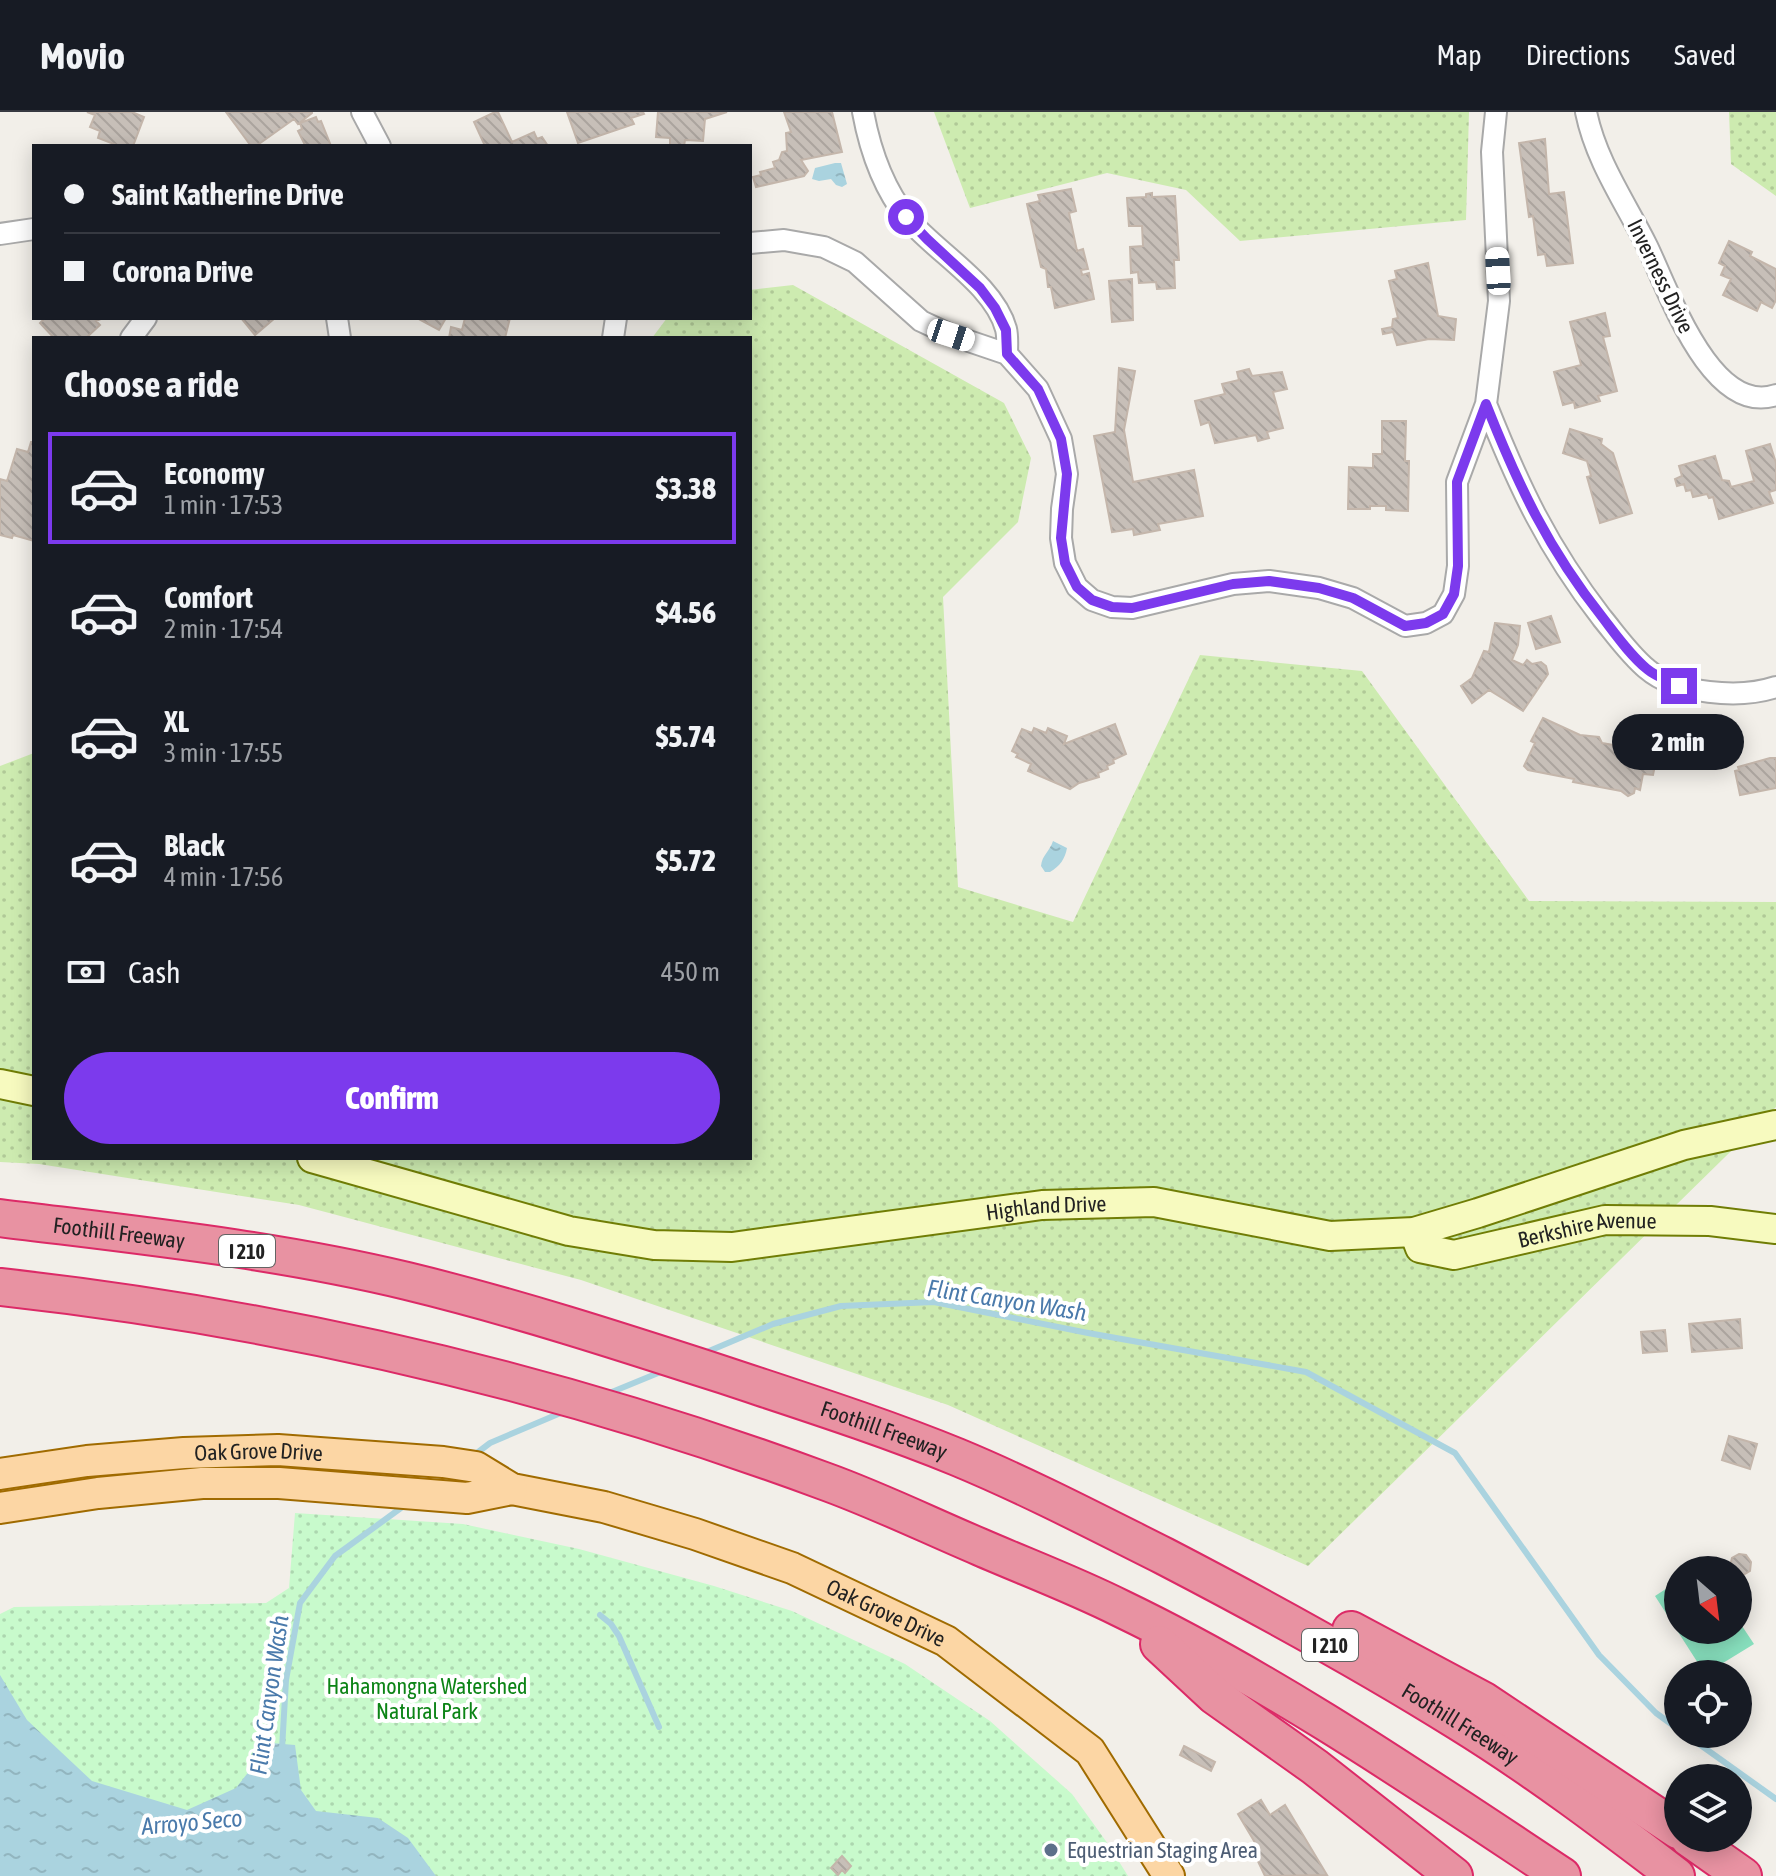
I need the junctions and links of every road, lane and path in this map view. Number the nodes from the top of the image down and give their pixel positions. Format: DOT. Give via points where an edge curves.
graph roads {
  1 [pos="362,112"];
  2 [pos="863,112"];
  3 [pos="1496,112"];
  4 [pos="1586,112"];
  5 [pos="379,144"];
  6 [pos="32,229"];
  7 [pos="0,234"];
  8 [pos="752,243"];
  9 [pos="1007,354"];
  10 [pos="1776,395"];
  11 [pos="1486,404"];
  12 [pos="1776,687"];
  13 [pos="0,1084"];
  14 [pos="32,1091"];
  15 [pos="1776,1125"];
  16 [pos="319,1160"];
  17 [pos="0,1218"];
  18 [pos="1776,1229"];
  19 [pos="1414,1232"];
  20 [pos="0,1287"];
  21 [pos="0,1452"];
  22 [pos="184,1453"];
  23 [pos="957,1457"];
  24 [pos="0,1474"];
  25 [pos="512,1489"];
  26 [pos="0,1508"];
  27 [pos="1120,1608"];
  28 [pos="1664,1821"];
  29 [pos="1709,1852"];
  30 [pos="1169,1876"];
  31 [pos="1454,1876"];
  32 [pos="1562,1876"];
  33 [pos="1676,1876"];
  34 [pos="1743,1876"];
  1 -- 5 [label="street"];
  2 -- 9 [label="street" via="876,164 890,192 906,217 995,308 1006,330"];
  3 -- 11 [label="street" via="1492,152 1499,301"];
  4 -- 10 [label="street, Inverness Drive" via="1604,165 1687,333 1711,368 1734,389 1753,399"];
  6 -- 7 [label="street"];
  8 -- 9 [label="street" via="784,240 824,247 855,262 921,321"];
  9 -- 11 [label="street" via="1038,389 1061,439 1067,474 1061,538 1065,563 1077,587 1112,607 1132,608 1233,584 1269,581 1353,598 1405,626 1443,614 1454,594 1458,566 1457,482"];
  11 -- 12 [label="street" via="1541,529 1571,578 1648,671 1679,686 1723,694"];
  13 -- 14 [label="street"];
  15 -- 19 [label="street, Highland Drive" via="1684,1145"];
  16 -- 19 [label="street, Highland Drive" via="569,1231 654,1245 732,1247 1042,1205 1154,1202 1330,1236"];
  17 -- 23 [label="highway, Foothill Freeway / I 210" via="308,1260 406,1281 756,1386"];
  18 -- 19 [label="street, Berkshire Avenue" via="1710,1221 1605,1220 1454,1255 1420,1248"];
  20 -- 27 [label="highway" via="178,1310 391,1351 643,1420 826,1481"];
  21 -- 22 [label="main road" via="150,1438"];
  22 -- 24 [label="main road, Oak Grove Drive"];
  22 -- 25 [label="main road, Oak Grove Drive" via="278,1450 454,1463 476,1467"];
  23 -- 28 [label="highway" via="1327,1617 1484,1701"];
  23 -- 33 [label="highway, Foothill Freeway / I 210" via="1120,1534 1359,1661 1568,1795"];
  25 -- 26 [label="main road, Oak Grove Drive" via="467,1498 279,1483 202,1483"];
  25 -- 30 [label="main road, Oak Grove Drive" via="604,1507 695,1534 792,1568 946,1641 1090,1751"];
  27 -- 31 [label="highway" via="1215,1696 1327,1775"];
  27 -- 32 [label="highway" via="1273,1690"];
  29 -- 34 [label="highway"];
}
